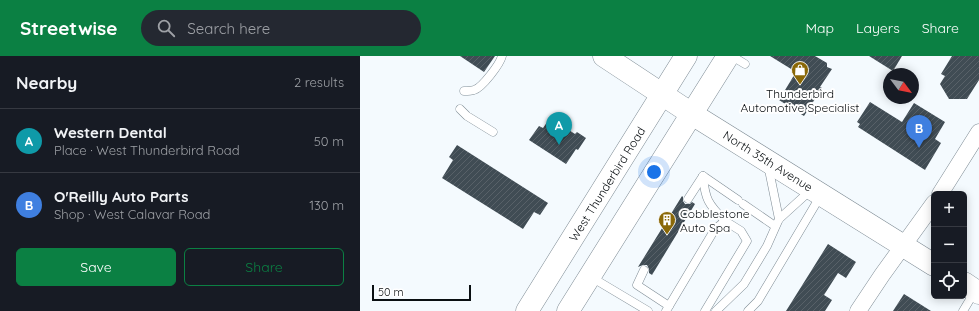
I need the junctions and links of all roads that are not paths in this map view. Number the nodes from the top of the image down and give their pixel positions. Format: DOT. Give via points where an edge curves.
graph roads {
  1 [pos="502,56"];
  2 [pos="604,56"];
  3 [pos="686,56"];
  4 [pos="732,56"];
  5 [pos="736,60"];
  6 [pos="464,91"];
  7 [pos="662,95"];
  8 [pos="460,109"];
  9 [pos="692,114"];
  10 [pos="493,132"];
  11 [pos="978,135"];
  12 [pos="768,161"];
  13 [pos="703,176"];
  14 [pos="942,191"];
  15 [pos="817,192"];
  16 [pos="688,200"];
  17 [pos="931,207"];
  18 [pos="725,221"];
  19 [pos="777,223"];
  20 [pos="904,246"];
  21 [pos="931,263"];
  22 [pos="644,270"];
  23 [pos="590,276"];
  24 [pos="973,289"];
  25 [pos="534,306"];
  26 [pos="667,308"];
  27 [pos="568,311"];
  28 [pos="648,311"];
  29 [pos="705,311"];
  30 [pos="716,311"];
  31 [pos="748,311"];
  32 [pos="858,311"];
  33 [pos="963,311"];
  1 -- 6 [label="lane" via="497,66 475,90"];
  2 -- 7 [label="main road, North 35th Avenue"];
  3 -- 7 [label="main road, West Thunderbird Road"];
  4 -- 5 [label="lane"];
  5 -- 9 [label="main road"];
  7 -- 9 [label="main road, North 35th Avenue"];
  7 -- 25 [label="main road, West Thunderbird Road"];
  8 -- 10 [label="lane"];
  9 -- 12 [label="main road, North 35th Avenue"];
  9 -- 23 [label="main road"];
  11 -- 14 [label="street"];
  12 -- 15 [label="main road, North 35th Avenue"];
  12 -- 19 [label="lane"];
  13 -- 16 [label="lane"];
  13 -- 18 [label="lane" via="704,193 711,207"];
  13 -- 19 [label="lane" via="740,202"];
  15 -- 19 [label="lane"];
  15 -- 20 [label="main road, North 35th Avenue"];
  15 -- 31 [label="lane" via="758,301"];
  17 -- 20 [label="street"];
  18 -- 26 [label="lane" via="715,229"];
  18 -- 29 [label="lane" via="741,231 747,241"];
  19 -- 30 [label="lane" via="767,246 744,284"];
  20 -- 21 [label="main road, North 35th Avenue"];
  20 -- 32 [label="street"];
  22 -- 26 [label="lane" via="637,285"];
  23 -- 27 [label="main road"];
  23 -- 28 [label="lane"];
  24 -- 33 [label="lane"];
}
